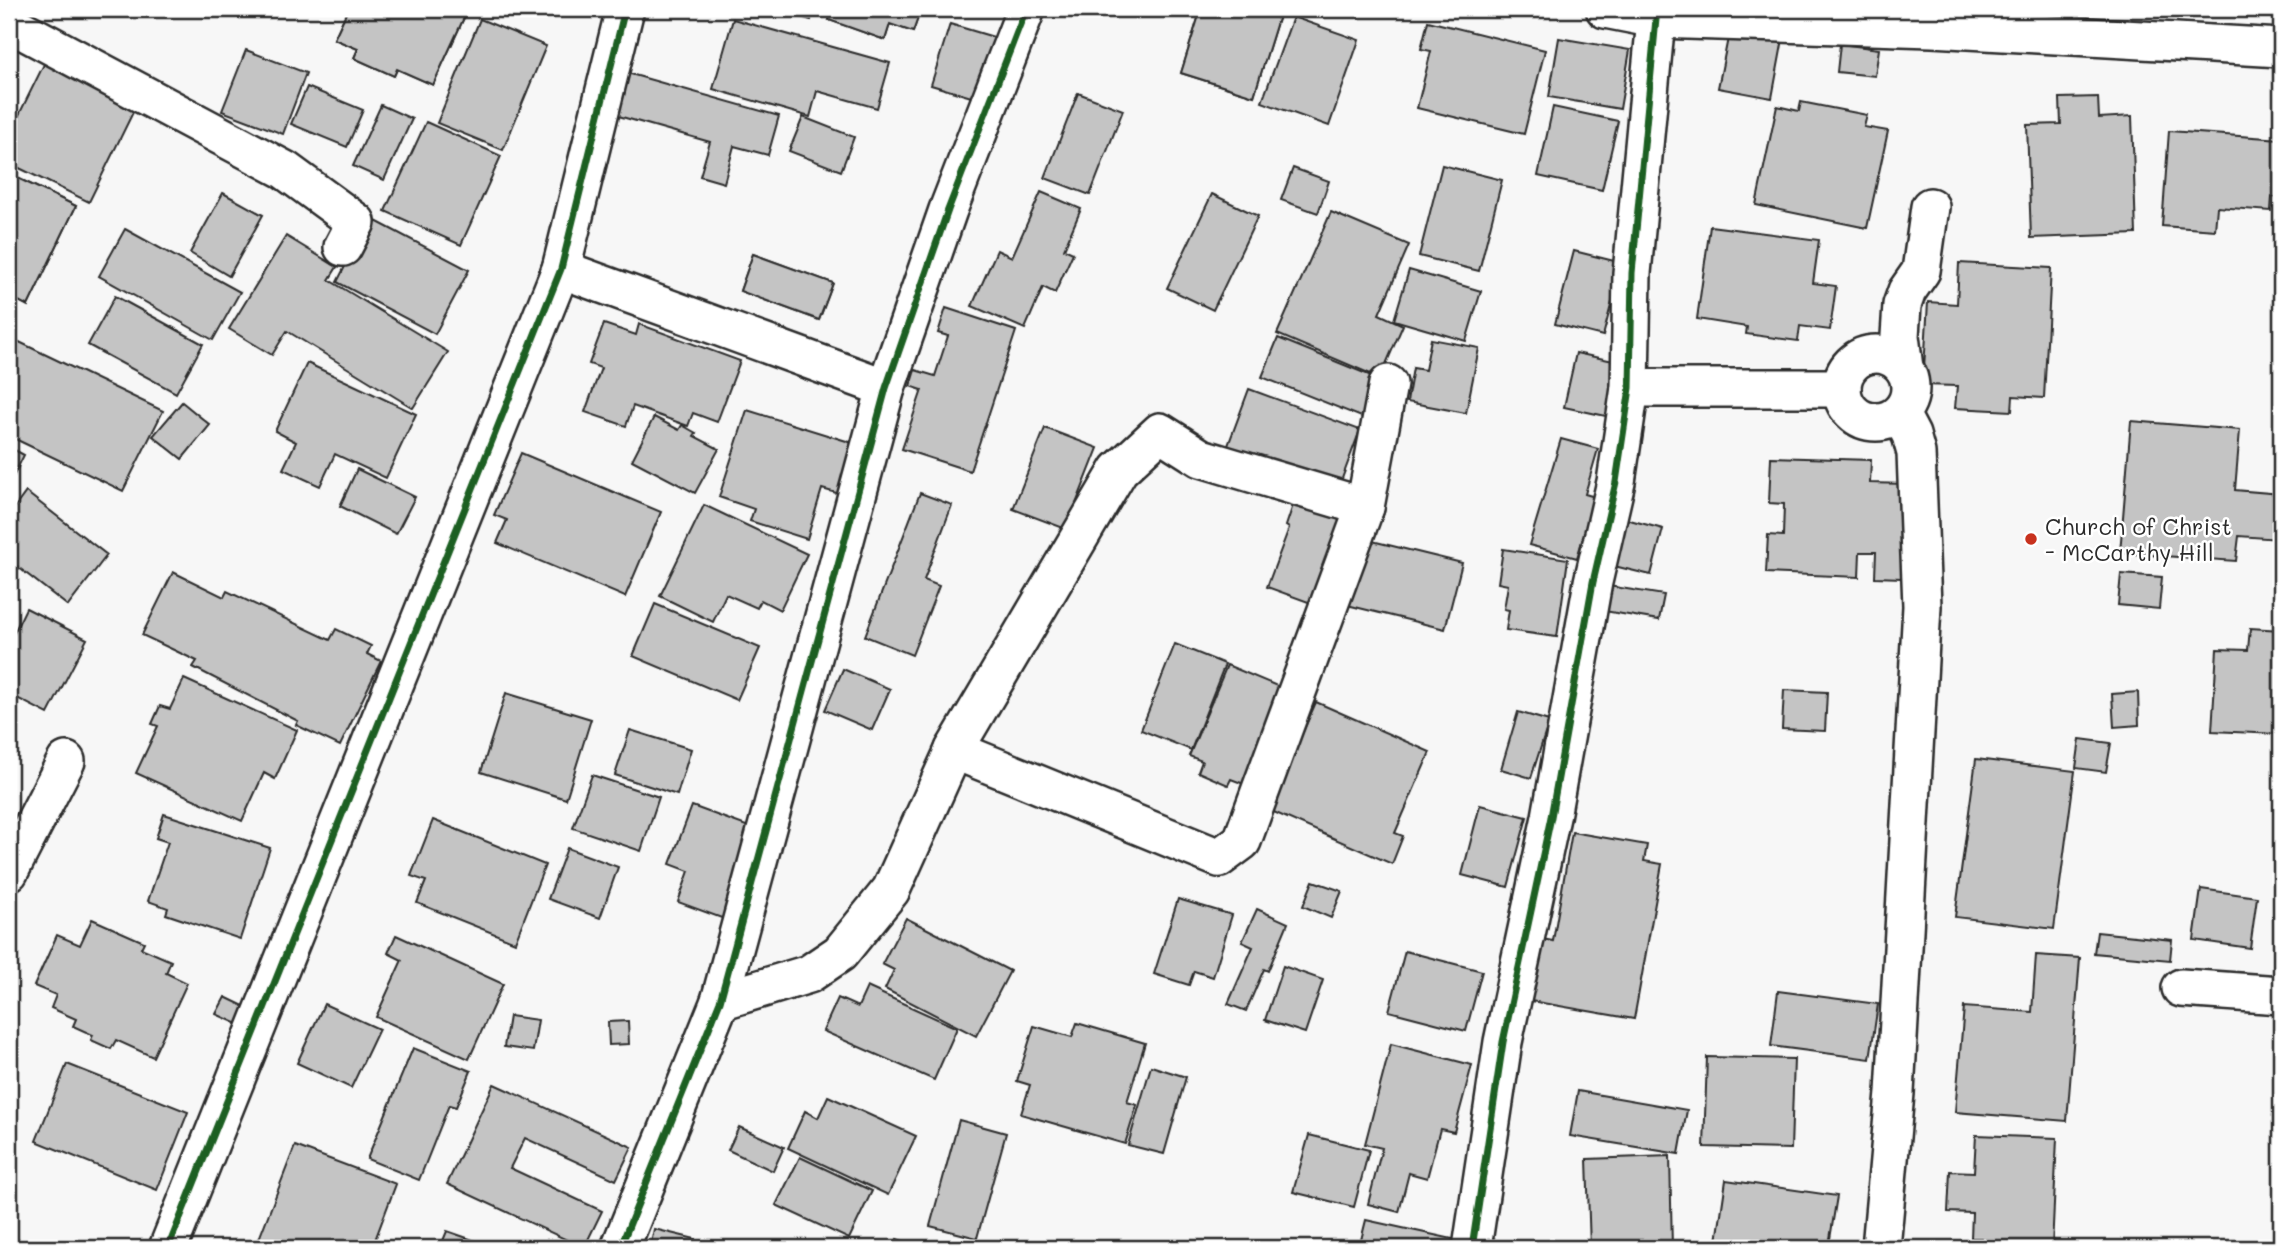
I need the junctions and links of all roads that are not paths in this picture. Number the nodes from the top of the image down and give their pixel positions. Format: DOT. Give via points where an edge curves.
graph roads {
  1 [pos="625,9"];
  2 [pos="1026,9"];
  3 [pos="1605,9"];
  4 [pos="1656,19"];
  5 [pos="9,23"];
  6 [pos="2281,48"];
  7 [pos="1930,207"];
  8 [pos="343,247"];
  9 [pos="561,269"];
  10 [pos="1904,368"];
  11 [pos="1388,384"];
  12 [pos="1630,387"];
  13 [pos="886,388"];
  14 [pos="1842,388"];
  15 [pos="1899,414"];
  16 [pos="1365,507"];
  17 [pos="954,750"];
  18 [pos="66,761"];
  19 [pos="9,872"];
  20 [pos="2181,988"];
  21 [pos="2281,995"];
  22 [pos="720,1001"];
  23 [pos="168,1248"];
  24 [pos="620,1248"];
  25 [pos="1472,1248"];
  26 [pos="1881,1248"];
  1 -- 9 [label="street"];
  2 -- 13 [label="street"];
  3 -- 4 [label="street"];
  4 -- 6 [label="street" via="1933,28"];
  4 -- 12 [label="street" via="1632,274"];
  5 -- 8 [label="street" via="285,170 356,222"];
  7 -- 10 [label="street" via="1921,271 1902,305"];
  9 -- 13 [label="street"];
  9 -- 23 [label="street"];
  10 -- 14 [label="street" via="1882,355 1858,359 1846,371"];
  10 -- 15 [label="street" via="1910,391"];
  11 -- 16 [label="street"];
  12 -- 14 [label="street"];
  12 -- 25 [label="street" via="1616,482 1503,1042"];
  13 -- 22 [label="street"];
  14 -- 15 [label="street" via="1847,407 1862,420 1882,423"];
  15 -- 26 [label="street" via="1916,453 1922,606 1895,1093"];
  16 -- 17 [label="street" via="1201,458 1160,432 1119,470"];
  16 -- 17 [label="street" via="1242,841 1219,858"];
  17 -- 22 [label="street" via="891,890 840,953 809,974"];
  18 -- 19 [label="street"];
  20 -- 21 [label="street"];
  22 -- 24 [label="street"];
}
